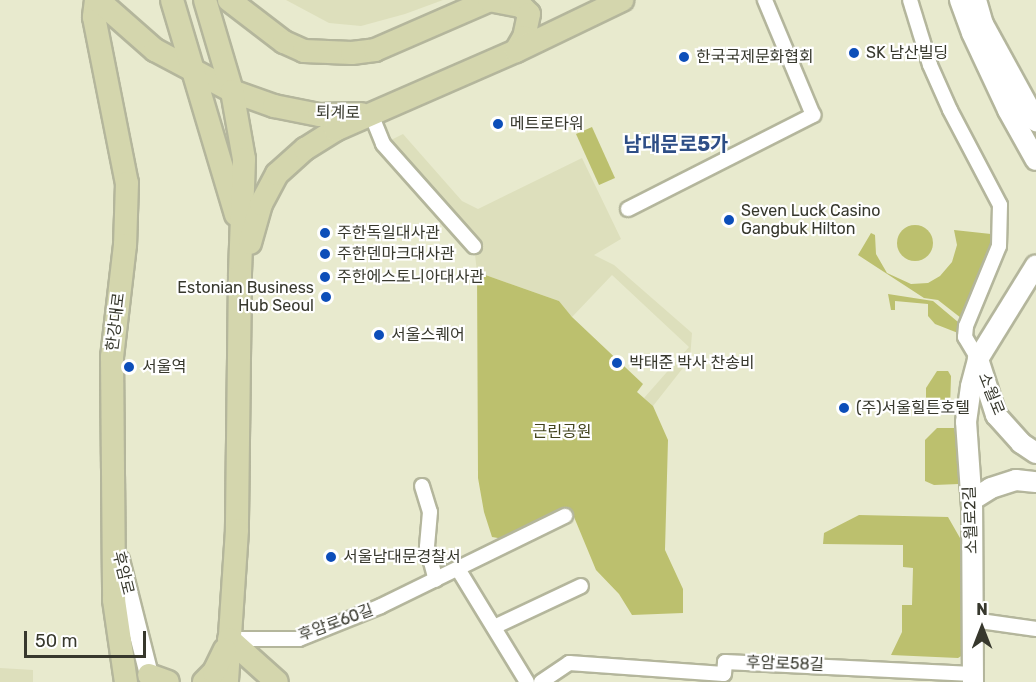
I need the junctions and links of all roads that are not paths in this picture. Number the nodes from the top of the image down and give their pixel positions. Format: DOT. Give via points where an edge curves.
graph roads {
  1 [pos="97,0"];
  2 [pos="172,0"];
  3 [pos="205,0"];
  4 [pos="230,0"];
  5 [pos="490,0"];
  6 [pos="622,0"];
  7 [pos="765,0"];
  8 [pos="910,0"];
  9 [pos="960,0"];
  10 [pos="976,0"];
  11 [pos="516,51"];
  12 [pos="193,72"];
  13 [pos="232,91"];
  14 [pos="371,114"];
  15 [pos="1036,121"];
  16 [pos="1036,160"];
  17 [pos="628,209"];
  18 [pos="241,234"];
  19 [pos="474,246"];
  20 [pos="1036,266"];
  21 [pos="240,276"];
  22 [pos="978,359"];
  23 [pos="1036,453"];
  24 [pos="1036,482"];
  25 [pos="422,486"];
  26 [pos="972,500"];
  27 [pos="565,516"];
  28 [pos="112,532"];
  29 [pos="458,569"];
  30 [pos="436,580"];
  31 [pos="581,586"];
  32 [pos="973,621"];
  33 [pos="494,627"];
  34 [pos="1036,628"];
  35 [pos="230,639"];
  36 [pos="724,678"];
  37 [pos="973,678"];
  38 [pos="158,680"];
  39 [pos="126,682"];
  40 [pos="204,682"];
  41 [pos="227,682"];
  42 [pos="277,682"];
  43 [pos="527,682"];
  44 [pos="542,682"];
  1 -- 12 [label="main road, 퇴계로" via="154,50"];
  1 -- 28 [label="main road, 한강대로" via="94,17 128,183 112,357"];
  2 -- 12 [label="main road"];
  3 -- 13 [label="main road"];
  4 -- 5 [label="main road" via="284,42 304,51 352,53 375,50"];
  5 -- 11 [label="main road" via="521,6 529,14 525,37"];
  6 -- 11 [label="main road, 퇴계로"];
  7 -- 17 [label="street" via="813,115"];
  8 -- 22 [label="street" via="930,65 1000,205 999,246 966,326 965,337"];
  9 -- 16 [label="main road" via="999,91"];
  10 -- 15 [label="main road" via="983,24"];
  11 -- 14 [label="main road, 퇴계로"];
  12 -- 13 [label="main road, 퇴계로"];
  12 -- 18 [label="main road"];
  13 -- 14 [label="main road, 퇴계로" via="274,106 320,115"];
  13 -- 18 [label="main road" via="244,159"];
  14 -- 19 [label="street" via="383,144"];
  14 -- 21 [label="main road" via="325,136 277,174 261,204"];
  18 -- 21 [label="main road"];
  20 -- 22 [label="main road, 소월로"];
  21 -- 35 [label="main road" via="237,530"];
  22 -- 23 [label="main road, 소월로" via="996,416"];
  22 -- 26 [label="main road, 소월로2길" via="966,422"];
  24 -- 26 [label="main road" via="1016,480 991,488"];
  25 -- 30 [label="street" via="430,512 427,547"];
  26 -- 32 [label="main road, 소월로2길"];
  27 -- 29 [label="street, 후암로60길"];
  28 -- 38 [label="street, 후암로"];
  28 -- 39 [label="main road, 한강대로" via="114,600"];
  29 -- 30 [label="street, 후암로60길"];
  29 -- 33 [label="street"];
  30 -- 35 [label="street, 후암로60길" via="299,639"];
  31 -- 33 [label="street"];
  32 -- 34 [label="street"];
  32 -- 37 [label="main road, 소월로2길"];
  33 -- 43 [label="street"];
  35 -- 40 [label="main road" via="214,672"];
  35 -- 41 [label="main road"];
  35 -- 42 [label="main road"];
  36 -- 37 [label="street, 후암로58길" via="725,662"];
  36 -- 44 [label="street, 후암로58길" via="569,663"];
}
